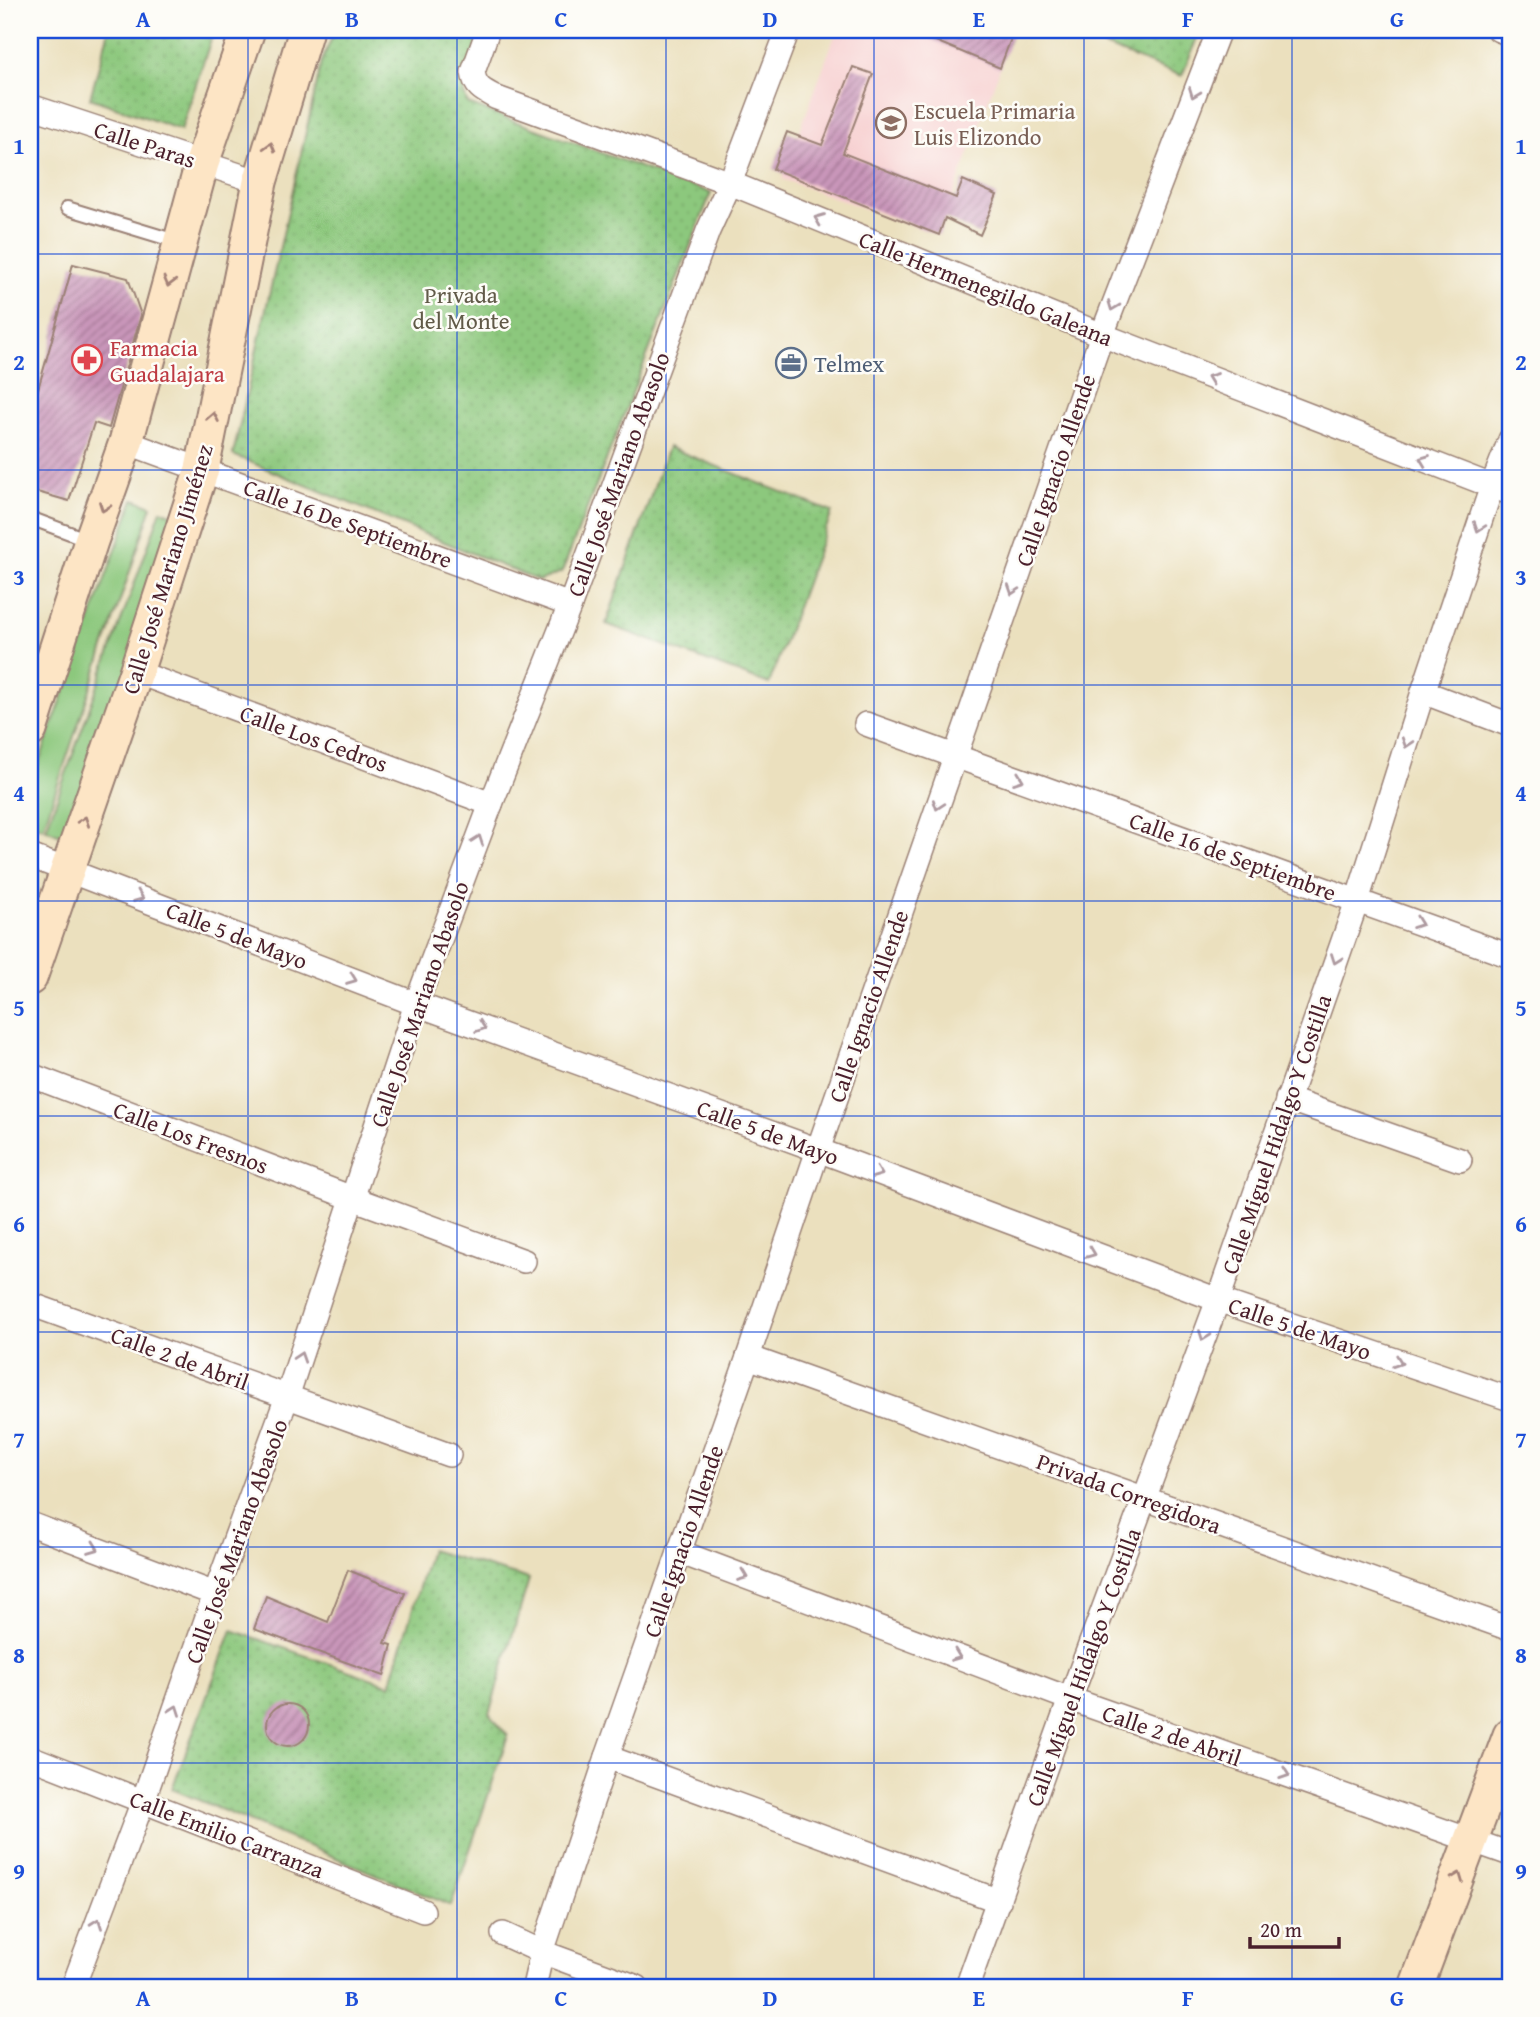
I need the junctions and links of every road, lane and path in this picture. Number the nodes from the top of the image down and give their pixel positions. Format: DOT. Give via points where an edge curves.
graph roads {
  1 [pos="248,30"];
  2 [pos="306,30"];
  3 [pos="488,30"];
  4 [pos="788,30"];
  5 [pos="1219,30"];
  6 [pos="1499,30"];
  7 [pos="1510,34"];
  8 [pos="30,106"];
  9 [pos="202,163"];
  10 [pos="260,182"];
  11 [pos="730,183"];
  12 [pos="67,208"];
  13 [pos="179,242"];
  14 [pos="1102,335"];
  15 [pos="1510,440"];
  16 [pos="126,442"];
  17 [pos="202,469"];
  18 [pos="1501,490"];
  19 [pos="30,518"];
  20 [pos="91,541"];
  21 [pos="570,605"];
  22 [pos="136,672"];
  23 [pos="1423,692"];
  24 [pos="866,724"];
  25 [pos="1510,725"];
  26 [pos="30,730"];
  27 [pos="955,757"];
  28 [pos="491,803"];
  29 [pos="30,856"];
  30 [pos="67,869"];
  31 [pos="1357,901"];
  32 [pos="1510,956"];
  33 [pos="30,978"];
  34 [pos="416,1004"];
  35 [pos="30,1075"];
  36 [pos="1287,1099"];
  37 [pos="818,1150"];
  38 [pos="1460,1160"];
  39 [pos="352,1198"];
  40 [pos="524,1261"];
  41 [pos="1218,1300"];
  42 [pos="30,1304"];
  43 [pos="748,1357"];
  44 [pos="287,1397"];
  45 [pos="1510,1399"];
  46 [pos="449,1455"];
  47 [pos="1144,1498"];
  48 [pos="30,1524"];
  49 [pos="679,1552"];
  50 [pos="215,1594"];
  51 [pos="1510,1629"];
  52 [pos="1070,1699"];
  53 [pos="1510,1735"];
  54 [pos="30,1757"];
  55 [pos="607,1757"];
  56 [pos="143,1801"];
  57 [pos="1472,1839"];
  58 [pos="1510,1854"];
  59 [pos="999,1902"];
  60 [pos="423,1911"];
  61 [pos="503,1934"];
  62 [pos="542,1951"];
  63 [pos="73,1987"];
  64 [pos="534,1987"];
  65 [pos="637,1987"];
  66 [pos="967,1987"];
  67 [pos="1416,1987"];
  1 -- 9 [label="street"];
  10 -- 2 [label="street, Calle José Mariano Jiménez, one-way"];
  3 -- 11 [label="street, Calle Hermenegildo Galeana" via="473,72 479,89"];
  4 -- 11 [label="street, Calle José Mariano Abasolo"];
  5 -- 14 [label="street, Calle Ignacio Allende, one-way"];
  6 -- 7 [label="street"];
  8 -- 9 [label="street, Calle Paras"];
  9 -- 10 [label="street, Calle Paras"];
  9 -- 13 [label="street"];
  17 -- 10 [label="street, Calle José Mariano Jiménez, one-way"];
  14 -- 11 [label="street, Calle Hermenegildo Galeana, one-way"];
  11 -- 21 [label="street, Calle José Mariano Abasolo" via="708,231"];
  12 -- 13 [label="lane"];
  13 -- 16 [label="street, one-way"];
  18 -- 14 [label="street, Calle Hermenegildo Galeana, one-way"];
  14 -- 27 [label="street, Calle Ignacio Allende, one-way"];
  15 -- 18 [label="street, Calle Miguel Hidalgo Y Costilla"];
  16 -- 17 [label="street, Calle 16 De Septiembre"];
  16 -- 20 [label="street, one-way"];
  17 -- 21 [label="street, Calle 16 De Septiembre"];
  17 -- 22 [label="street, Calle José Mariano Jiménez"];
  18 -- 23 [label="street, Calle Miguel Hidalgo Y Costilla, one-way"];
  19 -- 20 [label="lane"];
  20 -- 26 [label="street"];
  21 -- 28 [label="street, Calle José Mariano Abasolo"];
  22 -- 28 [label="street, Calle Los Cedros"];
  30 -- 22 [label="street, Calle José Mariano Jiménez, one-way"];
  23 -- 25 [label="street"];
  23 -- 31 [label="street, Calle Miguel Hidalgo Y Costilla, one-way"];
  24 -- 27 [label="street, Calle 16 de Septiembre"];
  27 -- 31 [label="street, Calle 16 de Septiembre, one-way"];
  27 -- 37 [label="street, Calle Ignacio Allende, one-way"];
  34 -- 28 [label="street, Calle José Mariano Abasolo, one-way"];
  29 -- 30 [label="street, Calle 5 de Mayo"];
  30 -- 33 [label="street, Calle José Mariano Jiménez"];
  30 -- 34 [label="street, Calle 5 de Mayo, one-way"];
  31 -- 32 [label="street, Calle 16 de Septiembre, one-way"];
  31 -- 36 [label="street, Calle Miguel Hidalgo Y Costilla, one-way"];
  34 -- 37 [label="street, Calle 5 de Mayo, one-way"];
  34 -- 39 [label="street, Calle José Mariano Abasolo"];
  35 -- 39 [label="street, Calle Los Fresnos"];
  36 -- 38 [label="street"];
  36 -- 41 [label="street, Calle Miguel Hidalgo Y Costilla"];
  37 -- 41 [label="street, Calle 5 de Mayo, one-way"];
  37 -- 43 [label="street, Calle Ignacio Allende"];
  39 -- 40 [label="street, Calle Los Fresnos"];
  44 -- 39 [label="street, Calle José Mariano Abasolo, one-way"];
  41 -- 45 [label="street, Calle 5 de Mayo, one-way"];
  41 -- 47 [label="street, Calle Miguel Hidalgo Y Costilla, one-way"];
  42 -- 44 [label="street, Calle 2 de Abril"];
  43 -- 47 [label="street, Privada Corregidora"];
  43 -- 49 [label="street, Calle Ignacio Allende"];
  44 -- 46 [label="street, Calle 2 de Abril"];
  44 -- 50 [label="street, Calle José Mariano Abasolo"];
  47 -- 51 [label="street, Privada Corregidora"];
  47 -- 52 [label="street, Calle Miguel Hidalgo Y Costilla"];
  48 -- 50 [label="street, one-way"];
  49 -- 52 [label="street, Calle 2 de Abril, one-way"];
  49 -- 55 [label="street, Calle Ignacio Allende"];
  56 -- 50 [label="street, Calle José Mariano Abasolo, one-way"];
  52 -- 57 [label="street, Calle 2 de Abril, one-way"];
  52 -- 59 [label="street, Calle Miguel Hidalgo Y Costilla"];
  53 -- 57 [label="street"];
  54 -- 56 [label="street, Calle Emilio Carranza"];
  55 -- 59 [label="street"];
  55 -- 62 [label="street, Calle Ignacio Allende"];
  56 -- 60 [label="street, Calle Emilio Carranza"];
  63 -- 56 [label="street, Calle José Mariano Abasolo, one-way"];
  57 -- 58 [label="street, Calle 2 de Abril"];
  67 -- 57 [label="street, one-way"];
  59 -- 66 [label="street, Calle Miguel Hidalgo Y Costilla"];
  61 -- 62 [label="street"];
  62 -- 64 [label="street, Calle Ignacio Allende"];
  62 -- 65 [label="street"];
}
